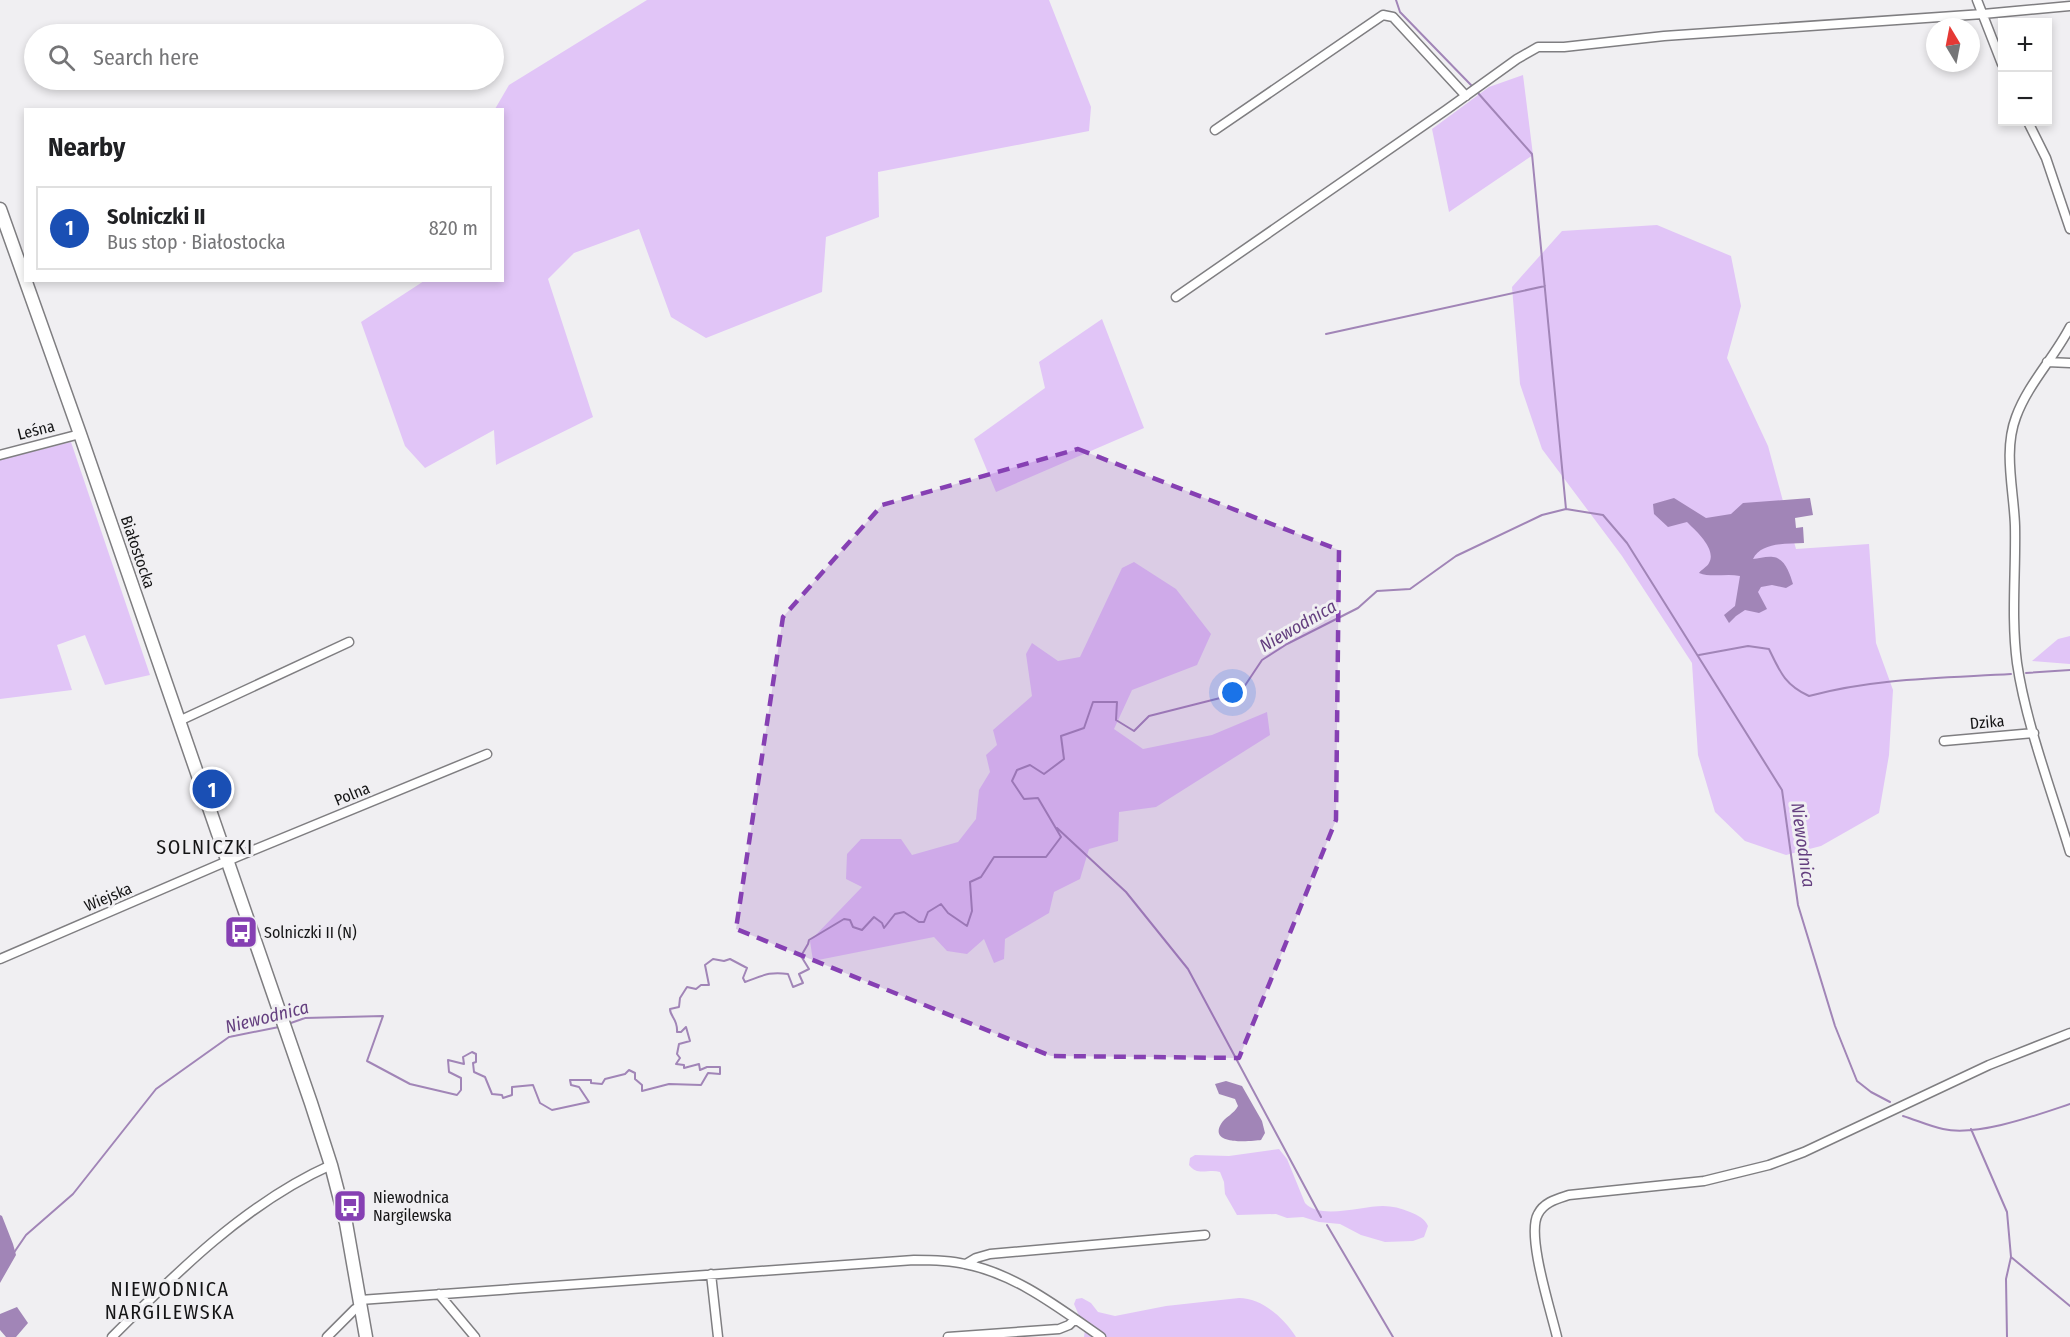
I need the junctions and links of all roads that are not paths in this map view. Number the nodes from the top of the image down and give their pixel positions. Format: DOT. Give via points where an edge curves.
graph roads {
  1 [pos="1977,0"];
  2 [pos="2070,6"];
  3 [pos="1983,14"];
  4 [pos="1998,53"];
  5 [pos="1466,96"];
  6 [pos="2030,126"];
  7 [pos="1215,129"];
  8 [pos="0,209"];
  9 [pos="2070,229"];
  10 [pos="24,276"];
  11 [pos="26,282"];
  12 [pos="1176,297"];
  13 [pos="2070,327"];
  14 [pos="2047,362"];
  15 [pos="2070,363"];
  16 [pos="80,434"];
  17 [pos="0,455"];
  18 [pos="349,642"];
  19 [pos="179,721"];
  20 [pos="2034,733"];
  21 [pos="1944,741"];
  22 [pos="487,754"];
  23 [pos="2070,852"];
  24 [pos="228,862"];
  25 [pos="0,959"];
  26 [pos="2070,1033"];
  27 [pos="331,1165"];
  28 [pos="1204,1235"];
  29 [pos="966,1264"];
  30 [pos="711,1274"];
  31 [pos="439,1294"];
  32 [pos="361,1304"];
  33 [pos="1075,1319"];
  34 [pos="112,1337"];
  35 [pos="327,1337"];
  36 [pos="366,1337"];
  37 [pos="475,1337"];
  38 [pos="718,1337"];
  39 [pos="948,1337"];
  40 [pos="1101,1337"];
  41 [pos="1557,1337"];
  1 -- 3 [label="street"];
  2 -- 3 [label="street"];
  3 -- 4 [label="street"];
  3 -- 5 [label="street" via="1538,47"];
  5 -- 7 [label="street" via="1393,17 1383,15"];
  5 -- 12 [label="street"];
  6 -- 9 [label="street" via="2046,158"];
  8 -- 10 [label="street, Białostocka"];
  11 -- 16 [label="street, Białostocka"];
  13 -- 14 [label="street"];
  14 -- 15 [label="street"];
  14 -- 20 [label="street" via="2016,417 2010,451 2015,527 2014,628 2022,692"];
  16 -- 17 [label="street, Leśna"];
  16 -- 19 [label="street, Białostocka"];
  18 -- 19 [label="street"];
  19 -- 24 [label="street, Białostocka"];
  20 -- 21 [label="street, Dzika"];
  20 -- 23 [label="street"];
  22 -- 24 [label="street, Polna"];
  24 -- 25 [label="street, Wiejska"];
  24 -- 27 [label="street, Białostocka"];
  26 -- 41 [label="street" via="1769,1164 1704,1181 1553,1200 1537,1215 1534,1228"];
  27 -- 32 [label="street, Białostocka"];
  27 -- 34 [label="street" via="265,1203 202,1251"];
  28 -- 29 [label="street" via="990,1254"];
  29 -- 30 [label="street" via="914,1260"];
  29 -- 33 [label="street" via="1013,1280"];
  30 -- 31 [label="street"];
  30 -- 38 [label="street"];
  31 -- 32 [label="street"];
  31 -- 37 [label="street"];
  32 -- 35 [label="street"];
  32 -- 36 [label="street, Białostocka"];
  33 -- 39 [label="street" via="1059,1329"];
  33 -- 40 [label="street"];
}
